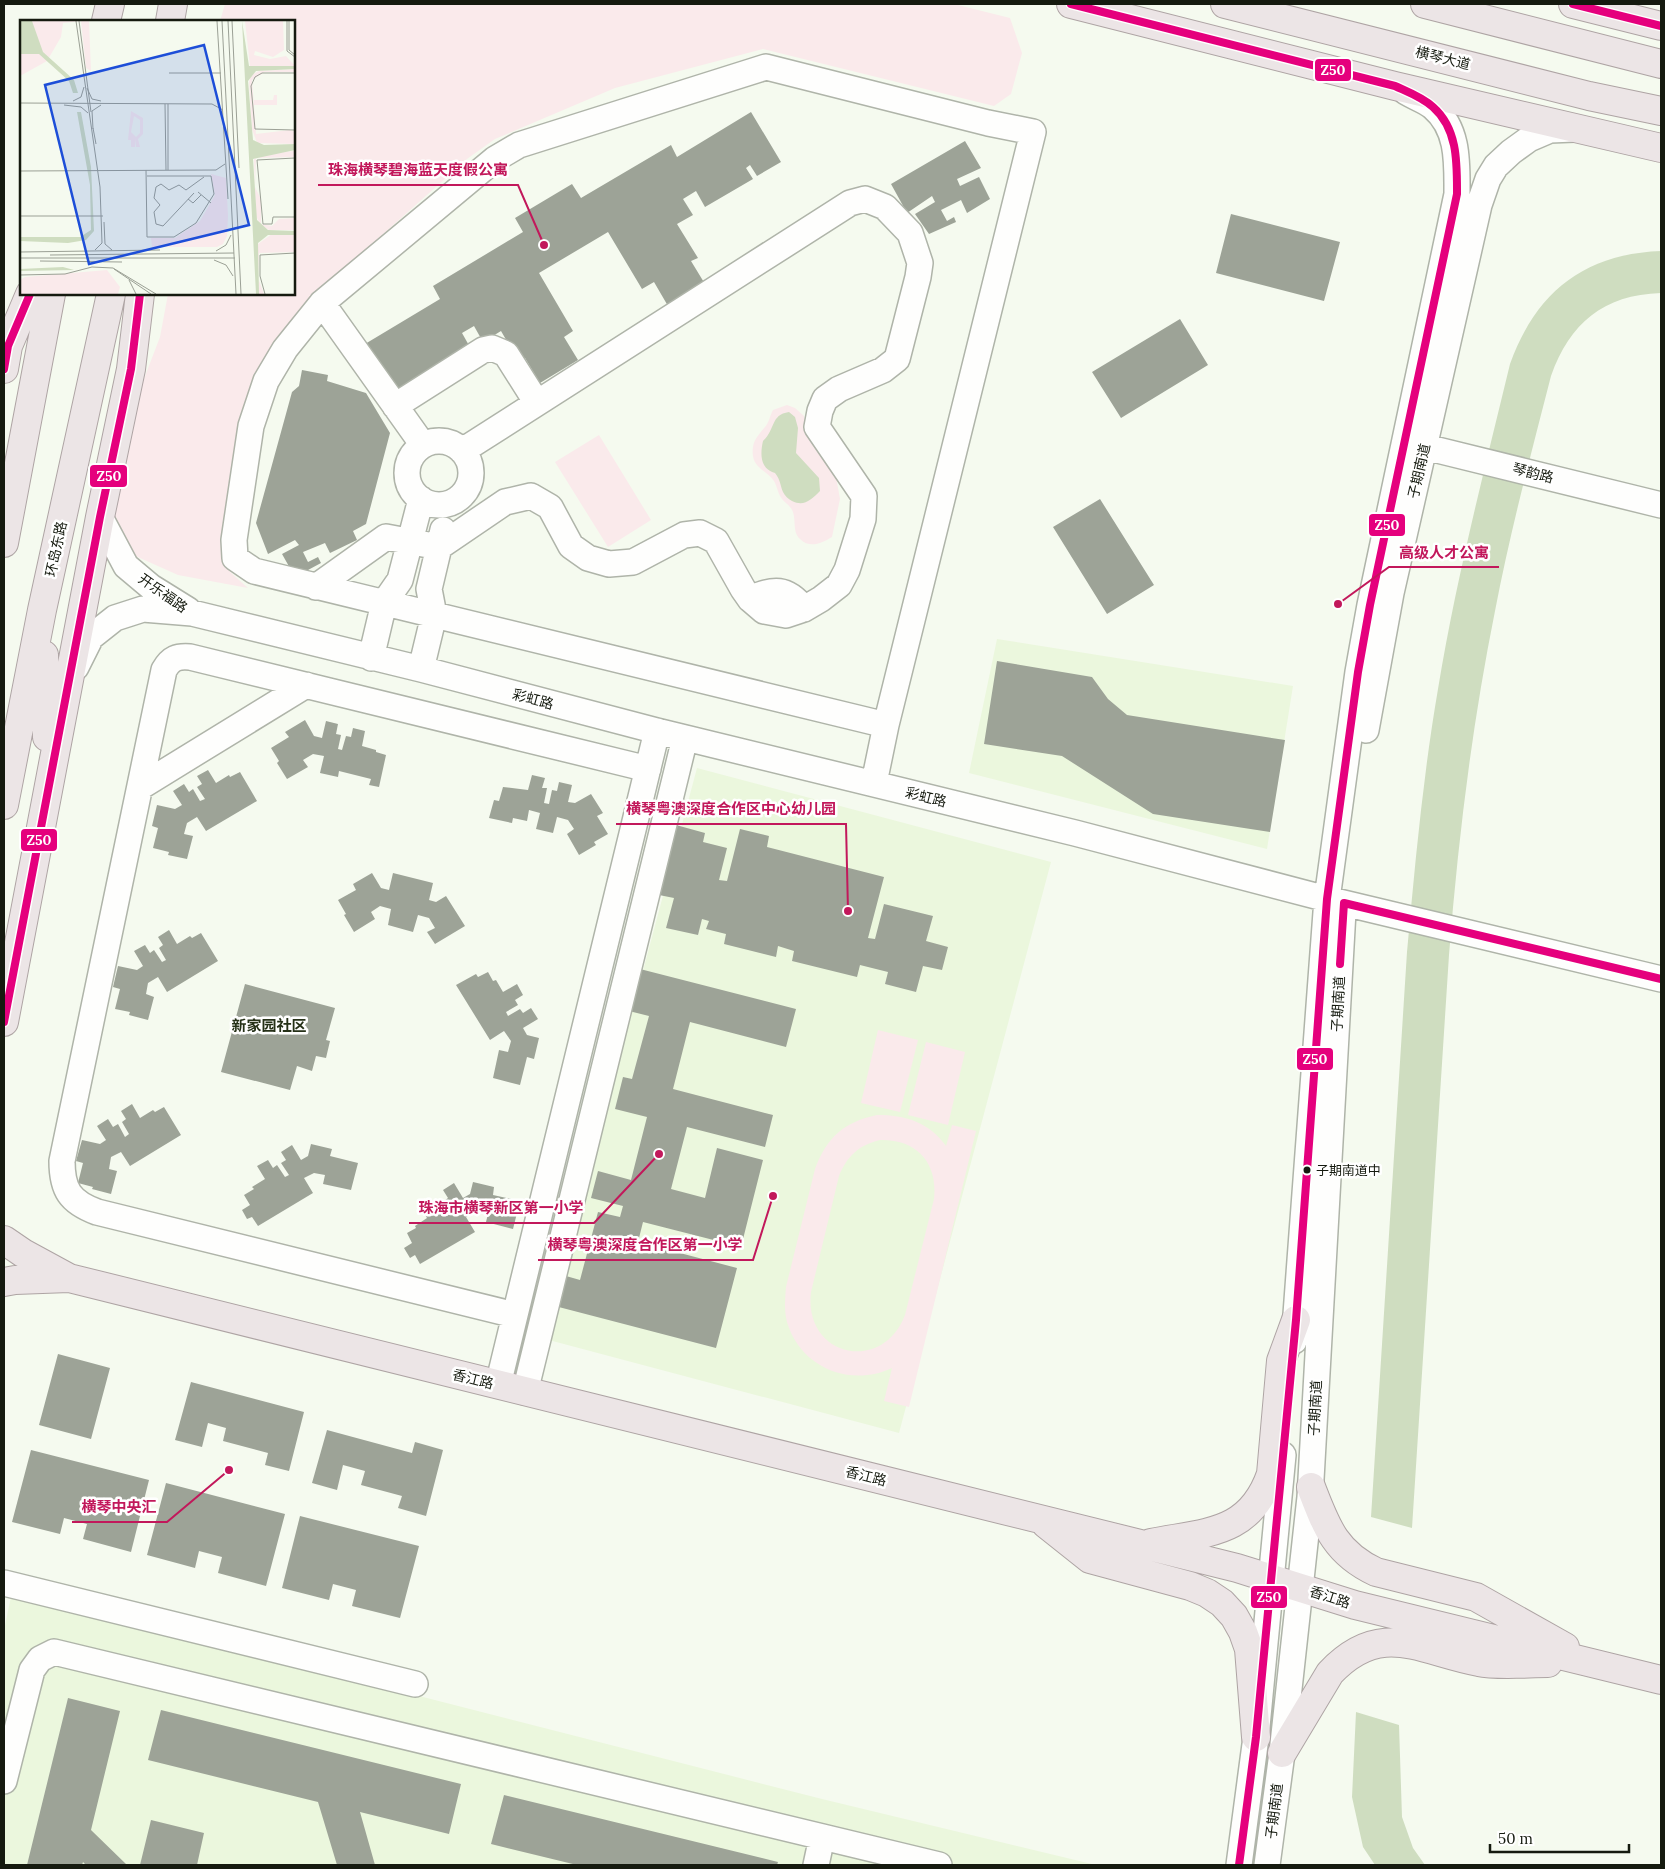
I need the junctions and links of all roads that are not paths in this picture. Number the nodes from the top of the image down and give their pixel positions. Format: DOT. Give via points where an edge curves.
graph roads {
  1 [pos="110,4"];
  2 [pos="1071,4"];
  3 [pos="1225,4"];
  4 [pos="1425,4"];
  5 [pos="1573,4"];
  6 [pos="1280,17"];
  7 [pos="1129,18"];
  8 [pos="106,20"];
  9 [pos="1661,26"];
  10 [pos="1661,64"];
  11 [pos="1395,86"];
  12 [pos="1589,96"];
  13 [pos="1661,111"];
  14 [pos="1661,115"];
  15 [pos="1584,129"];
  16 [pos="1661,148"];
  17 [pos="30,295"];
  18 [pos="51,295"];
  19 [pos="111,295"];
  20 [pos="140,295"];
  21 [pos="322,303"];
  22 [pos="4,369"];
  23 [pos="537,403"];
  24 [pos="395,406"];
  25 [pos="1414,444"];
  26 [pos="423,445"];
  27 [pos="462,451"];
  28 [pos="421,499"];
  29 [pos="451,502"];
  30 [pos="1661,505"];
  31 [pos="100,518"];
  32 [pos="410,540"];
  33 [pos="4,543"];
  34 [pos="439,547"];
  35 [pos="316,587"];
  36 [pos="384,603"];
  37 [pos="42,610"];
  38 [pos="192,613"];
  39 [pos="434,615"];
  40 [pos="371,658"];
  41 [pos="421,669"];
  42 [pos="69,680"];
  43 [pos="306,686"];
  44 [pos="886,725"];
  45 [pos="657,731"];
  46 [pos="685,738"];
  47 [pos="648,769"];
  48 [pos="49,778"];
  49 [pos="874,783"];
  50 [pos="140,787"];
  51 [pos="4,805"];
  52 [pos="1336,901"];
  53 [pos="1661,979"];
  54 [pos="4,1022"];
  55 [pos="4,1240"];
  56 [pos="69,1278"];
  57 [pos="4,1282"];
  58 [pos="515,1315"];
  59 [pos="1296,1320"];
  60 [pos="498,1385"];
  61 [pos="525,1392"];
  62 [pos="1310,1487"];
  63 [pos="1039,1519"];
  64 [pos="1143,1544"];
  65 [pos="1271,1578"];
  66 [pos="4,1584"];
  67 [pos="1300,1587"];
  68 [pos="1595,1664"];
  69 [pos="1661,1680"];
  70 [pos="415,1684"];
  71 [pos="1256,1737"];
  72 [pos="1282,1753"];
  73 [pos="4,1781"];
  74 [pos="822,1837"];
  75 [pos="816,1865"];
  76 [pos="939,1865"];
  77 [pos="1239,1865"];
  78 [pos="1268,1865"];
  1 -- 8 [label="main road"];
  2 -- 7 [label="main road"];
  3 -- 6 [label="main road, 横琴大道"];
  4 -- 10 [label="main road"];
  5 -- 9 [label="main road"];
  6 -- 7 [label="main road"];
  6 -- 12 [label="main road, 横琴大道"];
  7 -- 11 [label="main road"];
  11 -- 15 [label="main road"];
  11 -- 25 [label="street, 子期南道" via="1433,107 1448,125 1457,161 1457,194"];
  12 -- 13 [label="main road, 横琴大道"];
  12 -- 14 [label="main road"];
  15 -- 16 [label="main road"];
  15 -- 25 [label="street, 子期南道" via="1550,130 1528,139 1496,166 1488,179"];
  17 -- 22 [label="main road" via="8,346"];
  18 -- 33 [label="main road"];
  19 -- 37 [label="main road, 环岛东路"];
  20 -- 31 [label="main road" via="131,369"];
  21 -- 24 [label="street"];
  21 -- 35 [label="street" via="285,349 266,381 251,426 234,550 235,558 254,571"];
  21 -- 44 [label="street" via="495,158 519,145 766,67 1033,132"];
  23 -- 24 [label="street" via="506,354 492,348 483,350"];
  23 -- 27 [label="street"];
  23 -- 34 [label="street" via="850,203 865,198 885,207 910,233 920,263 897,359 883,370 839,389 825,400 820,411 817,427 864,496 863,519 848,570 839,585 804,610 786,615 764,611 743,590 716,541 700,533 684,534 633,562 610,564 588,558 571,546 550,507 530,496 505,502"];
  24 -- 26 [label="street"];
  25 -- 30 [label="street, 琴韵路"];
  25 -- 52 [label="street, 子期南道"];
  26 -- 27 [label="street" via="443,441"];
  26 -- 28 [label="street" via="414,452 407,472 413,492"];
  27 -- 29 [label="street" via="471,469 470,480 463,494"];
  28 -- 29 [label="street" via="435,504"];
  28 -- 32 [label="street"];
  29 -- 34 [label="street"];
  31 -- 38 [label="street, 开乐福路" via="126,566 151,587"];
  31 -- 42 [label="main road"];
  32 -- 34 [label="street"];
  32 -- 35 [label="street" via="386,536"];
  32 -- 36 [label="street" via="400,580"];
  34 -- 39 [label="street" via="429,590"];
  35 -- 36 [label="street"];
  36 -- 39 [label="street"];
  36 -- 40 [label="street"];
  37 -- 48 [label="main road"];
  37 -- 51 [label="main road, 环岛东路"];
  38 -- 40 [label="street, 彩虹路"];
  38 -- 42 [label="street, 开乐福路" via="142,609 115,618 91,638"];
  39 -- 41 [label="street"];
  39 -- 44 [label="street"];
  40 -- 41 [label="street, 彩虹路"];
  41 -- 45 [label="street, 彩虹路"];
  42 -- 48 [label="main road"];
  43 -- 47 [label="street"];
  43 -- 50 [label="street"];
  43 -- 50 [label="street" via="190,657 179,656 170,661 164,670"];
  44 -- 49 [label="street"];
  45 -- 46 [label="street, 彩虹路"];
  45 -- 47 [label="street"];
  46 -- 49 [label="street, 彩虹路"];
  46 -- 61 [label="street"];
  47 -- 58 [label="street"];
  48 -- 54 [label="main road"];
  49 -- 52 [label="street, 彩虹路"];
  50 -- 58 [label="street" via="62,1161 62,1178 69,1194 81,1206 97,1212"];
  52 -- 53 [label="street, 彩虹路"];
  52 -- 59 [label="street, 子期南道"];
  52 -- 62 [label="street, 子期南道"];
  55 -- 56 [label="main road"];
  56 -- 57 [label="main road"];
  56 -- 60 [label="main road, 香江路"];
  58 -- 60 [label="street"];
  59 -- 64 [label="main road" via="1281,1361 1271,1474 1258,1503 1234,1524 1219,1530"];
  59 -- 65 [label="street, 子期南道"];
  60 -- 61 [label="main road, 香江路"];
  61 -- 63 [label="main road, 香江路"];
  62 -- 67 [label="street, 子期南道"];
  62 -- 68 [label="main road" via="1327,1528 1352,1559 1376,1572 1476,1596"];
  63 -- 64 [label="main road, 香江路"];
  63 -- 71 [label="main road" via="1090,1559 1190,1586 1222,1603 1234,1616 1249,1649"];
  64 -- 65 [label="main road, 香江路"];
  65 -- 67 [label="main road, 香江路"];
  65 -- 71 [label="street, 子期南道"];
  66 -- 70 [label="street"];
  67 -- 68 [label="main road, 香江路" via="1354,1605"];
  67 -- 72 [label="street, 子期南道"];
  68 -- 69 [label="main road, 香江路"];
  68 -- 72 [label="main road" via="1480,1663 1410,1644 1380,1643 1352,1653 1330,1673"];
  71 -- 77 [label="street, 子期南道"];
  72 -- 78 [label="street, 子期南道"];
  73 -- 74 [label="street" via="32,1670 40,1659 54,1652"];
  74 -- 75 [label="street"];
  74 -- 76 [label="street"];
}
